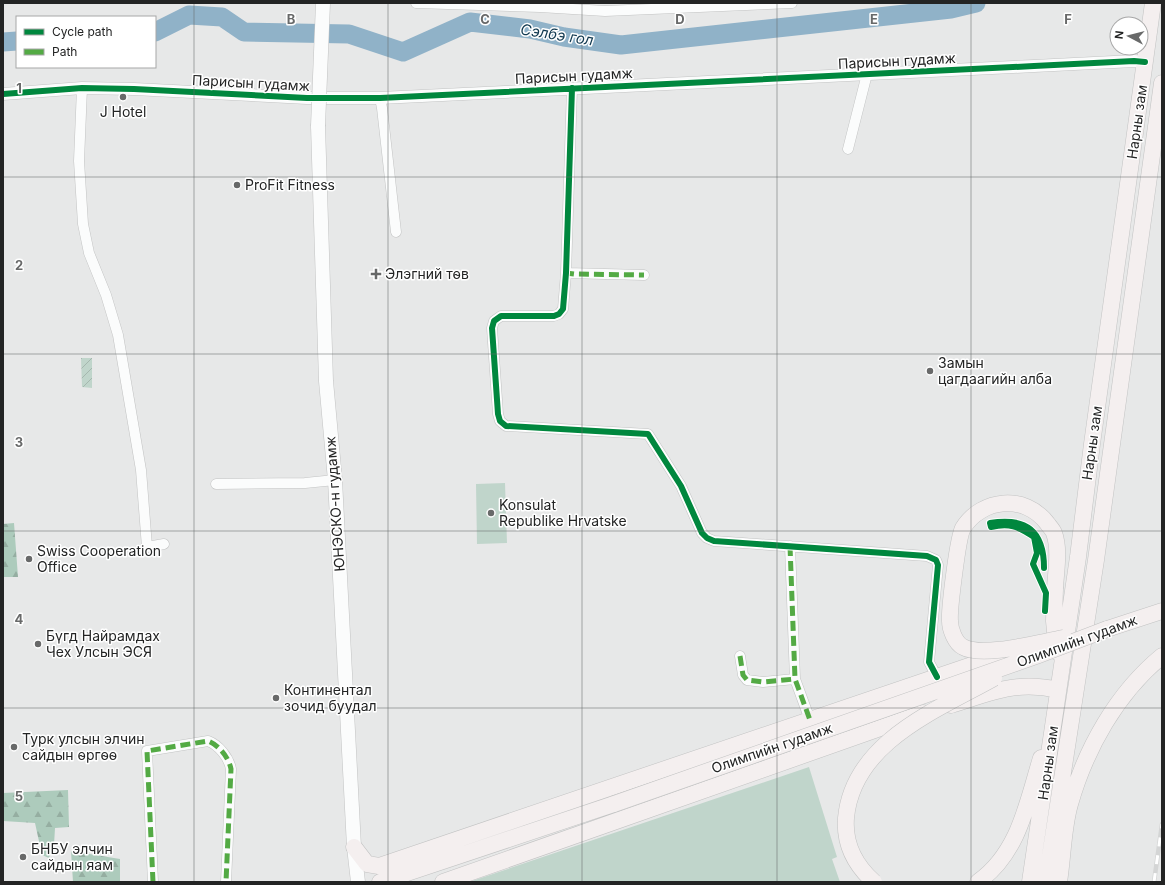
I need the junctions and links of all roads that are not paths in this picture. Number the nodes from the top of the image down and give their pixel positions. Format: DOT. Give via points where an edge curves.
graph roads {
  1 [pos="323,3"];
  2 [pos="416,3"];
  3 [pos="792,3"];
  4 [pos="1153,3"];
  5 [pos="572,6"];
  6 [pos="663,6"];
  7 [pos="1145,62"];
  8 [pos="867,74"];
  9 [pos="1162,83"];
  10 [pos="82,88"];
  11 [pos="572,88"];
  12 [pos="3,94"];
  13 [pos="380,98"];
  14 [pos="1159,134"];
  15 [pos="848,149"];
  16 [pos="396,232"];
  17 [pos="566,273"];
  18 [pos="644,275"];
  19 [pos="1115,283"];
  20 [pos="1134,287"];
  21 [pos="1132,306"];
  22 [pos="1111,307"];
  23 [pos="335,480"];
  24 [pos="216,484"];
  25 [pos="164,544"];
  26 [pos="790,546"];
  27 [pos="1078,557"];
  28 [pos="1096,560"];
  29 [pos="1162,611"];
  30 [pos="1107,629"];
  31 [pos="1062,633"];
  32 [pos="740,656"];
  33 [pos="1036,656"];
  34 [pos="1162,656"];
  35 [pos="937,677"];
  36 [pos="795,679"];
  37 [pos="1059,685"];
  38 [pos="912,686"];
  39 [pos="880,698"];
  40 [pos="1056,708"];
  41 [pos="922,714"];
  42 [pos="810,720"];
  43 [pos="890,726"];
  44 [pos="354,847"];
  45 [pos="153,882"];
  46 [pos="226,882"];
  47 [pos="358,882"];
  48 [pos="380,882"];
  49 [pos="443,882"];
  50 [pos="874,882"];
  51 [pos="978,882"];
  52 [pos="1030,882"];
  53 [pos="1046,882"];
  54 [pos="1059,882"];
  1 -- 23 [label="main road, ЮНЭСКО-н гудамж, bridge" via="318,126 326,381"];
  2 -- 5 [label="street"];
  3 -- 6 [label="street"];
  4 -- 7 [label="main road, Нарны зам"];
  5 -- 6 [label="street" via="605,11"];
  7 -- 8 [label="street, Парисын гудамж"];
  7 -- 19 [label="main road, Нарны зам"];
  8 -- 11 [label="street, Парисын гудамж"];
  8 -- 15 [label="street"];
  9 -- 14 [label="main road, Нарны зам"];
  10 -- 12 [label="street, Парисын гудамж"];
  10 -- 13 [label="street, Парисын гудамж" via="134,88 307,98"];
  10 -- 25 [label="street" via="79,161 83,224 89,253 106,295 118,335 141,470 147,547"];
  11 -- 13 [label="street, Парисын гудамж"];
  11 -- 17 [label="street"];
  13 -- 16 [label="street"];
  14 -- 20 [label="main road, Нарны зам"];
  17 -- 18 [label="street"];
  17 -- 26 [label="street" via="560,314 502,316 494,321 492,328 500,421 506,426 648,434 681,486 702,534 714,541"];
  19 -- 20 [label="main road" via="1124,291"];
  19 -- 22 [label="main road, Нарны зам"];
  20 -- 21 [label="main road, Нарны зам"];
  21 -- 22 [label="main road" via="1123,300"];
  21 -- 28 [label="main road, Нарны зам"];
  22 -- 27 [label="main road, Нарны зам"];
  23 -- 24 [label="street"];
  23 -- 44 [label="main road, ЮНЭСКО-н гудамж"];
  26 -- 35 [label="street" via="927,556 936,560 938,565 930,662"];
  26 -- 36 [label="street"];
  27 -- 28 [label="main road"];
  27 -- 31 [label="main road, Нарны зам"];
  28 -- 53 [label="main road, Нарны зам"];
  29 -- 30 [label="main road, Олимпийн гудамж"];
  30 -- 31 [label="main road, bridge" via="996,650 976,652 962,647 954,638 950,621 958,544 962,529 975,515 994,505 1012,502 1028,507 1041,516 1054,533 1057,556 1055,588"];
  30 -- 33 [label="main road, Олимпийн гудамж, bridge"];
  31 -- 35 [label="main road"];
  31 -- 37 [label="main road, Нарны зам"];
  32 -- 36 [label="street" via="743,675 747,680 763,682"];
  33 -- 48 [label="main road, Олимпийн гудамж, bridge" via="614,804"];
  33 -- 50 [label="main road, bridge" via="917,720 895,736 863,770 853,788 847,807 846,840 862,870"];
  34 -- 54 [label="main road" via="1129,689 1105,722 1085,760 1070,805"];
  35 -- 38 [label="main road"];
  36 -- 42 [label="street"];
  37 -- 40 [label="main road, Нарны зам"];
  37 -- 41 [label="main road" via="1016,686"];
  38 -- 39 [label="main road"];
  38 -- 41 [label="main road" via="906,701 910,709"];
  39 -- 42 [label="main road"];
  39 -- 43 [label="main road" via="890,700 893,706"];
  40 -- 51 [label="main road" via="1020,828 1005,855 987,876"];
  40 -- 52 [label="main road, Нарны зам"];
  41 -- 43 [label="main road"];
  42 -- 44 [label="main road" via="380,866 367,864"];
  43 -- 49 [label="main road"];
  44 -- 47 [label="main road, ЮНЭСКО-н гудамж"];
  45 -- 46 [label="street" via="147,751 208,741 220,749 231,769"];
}
